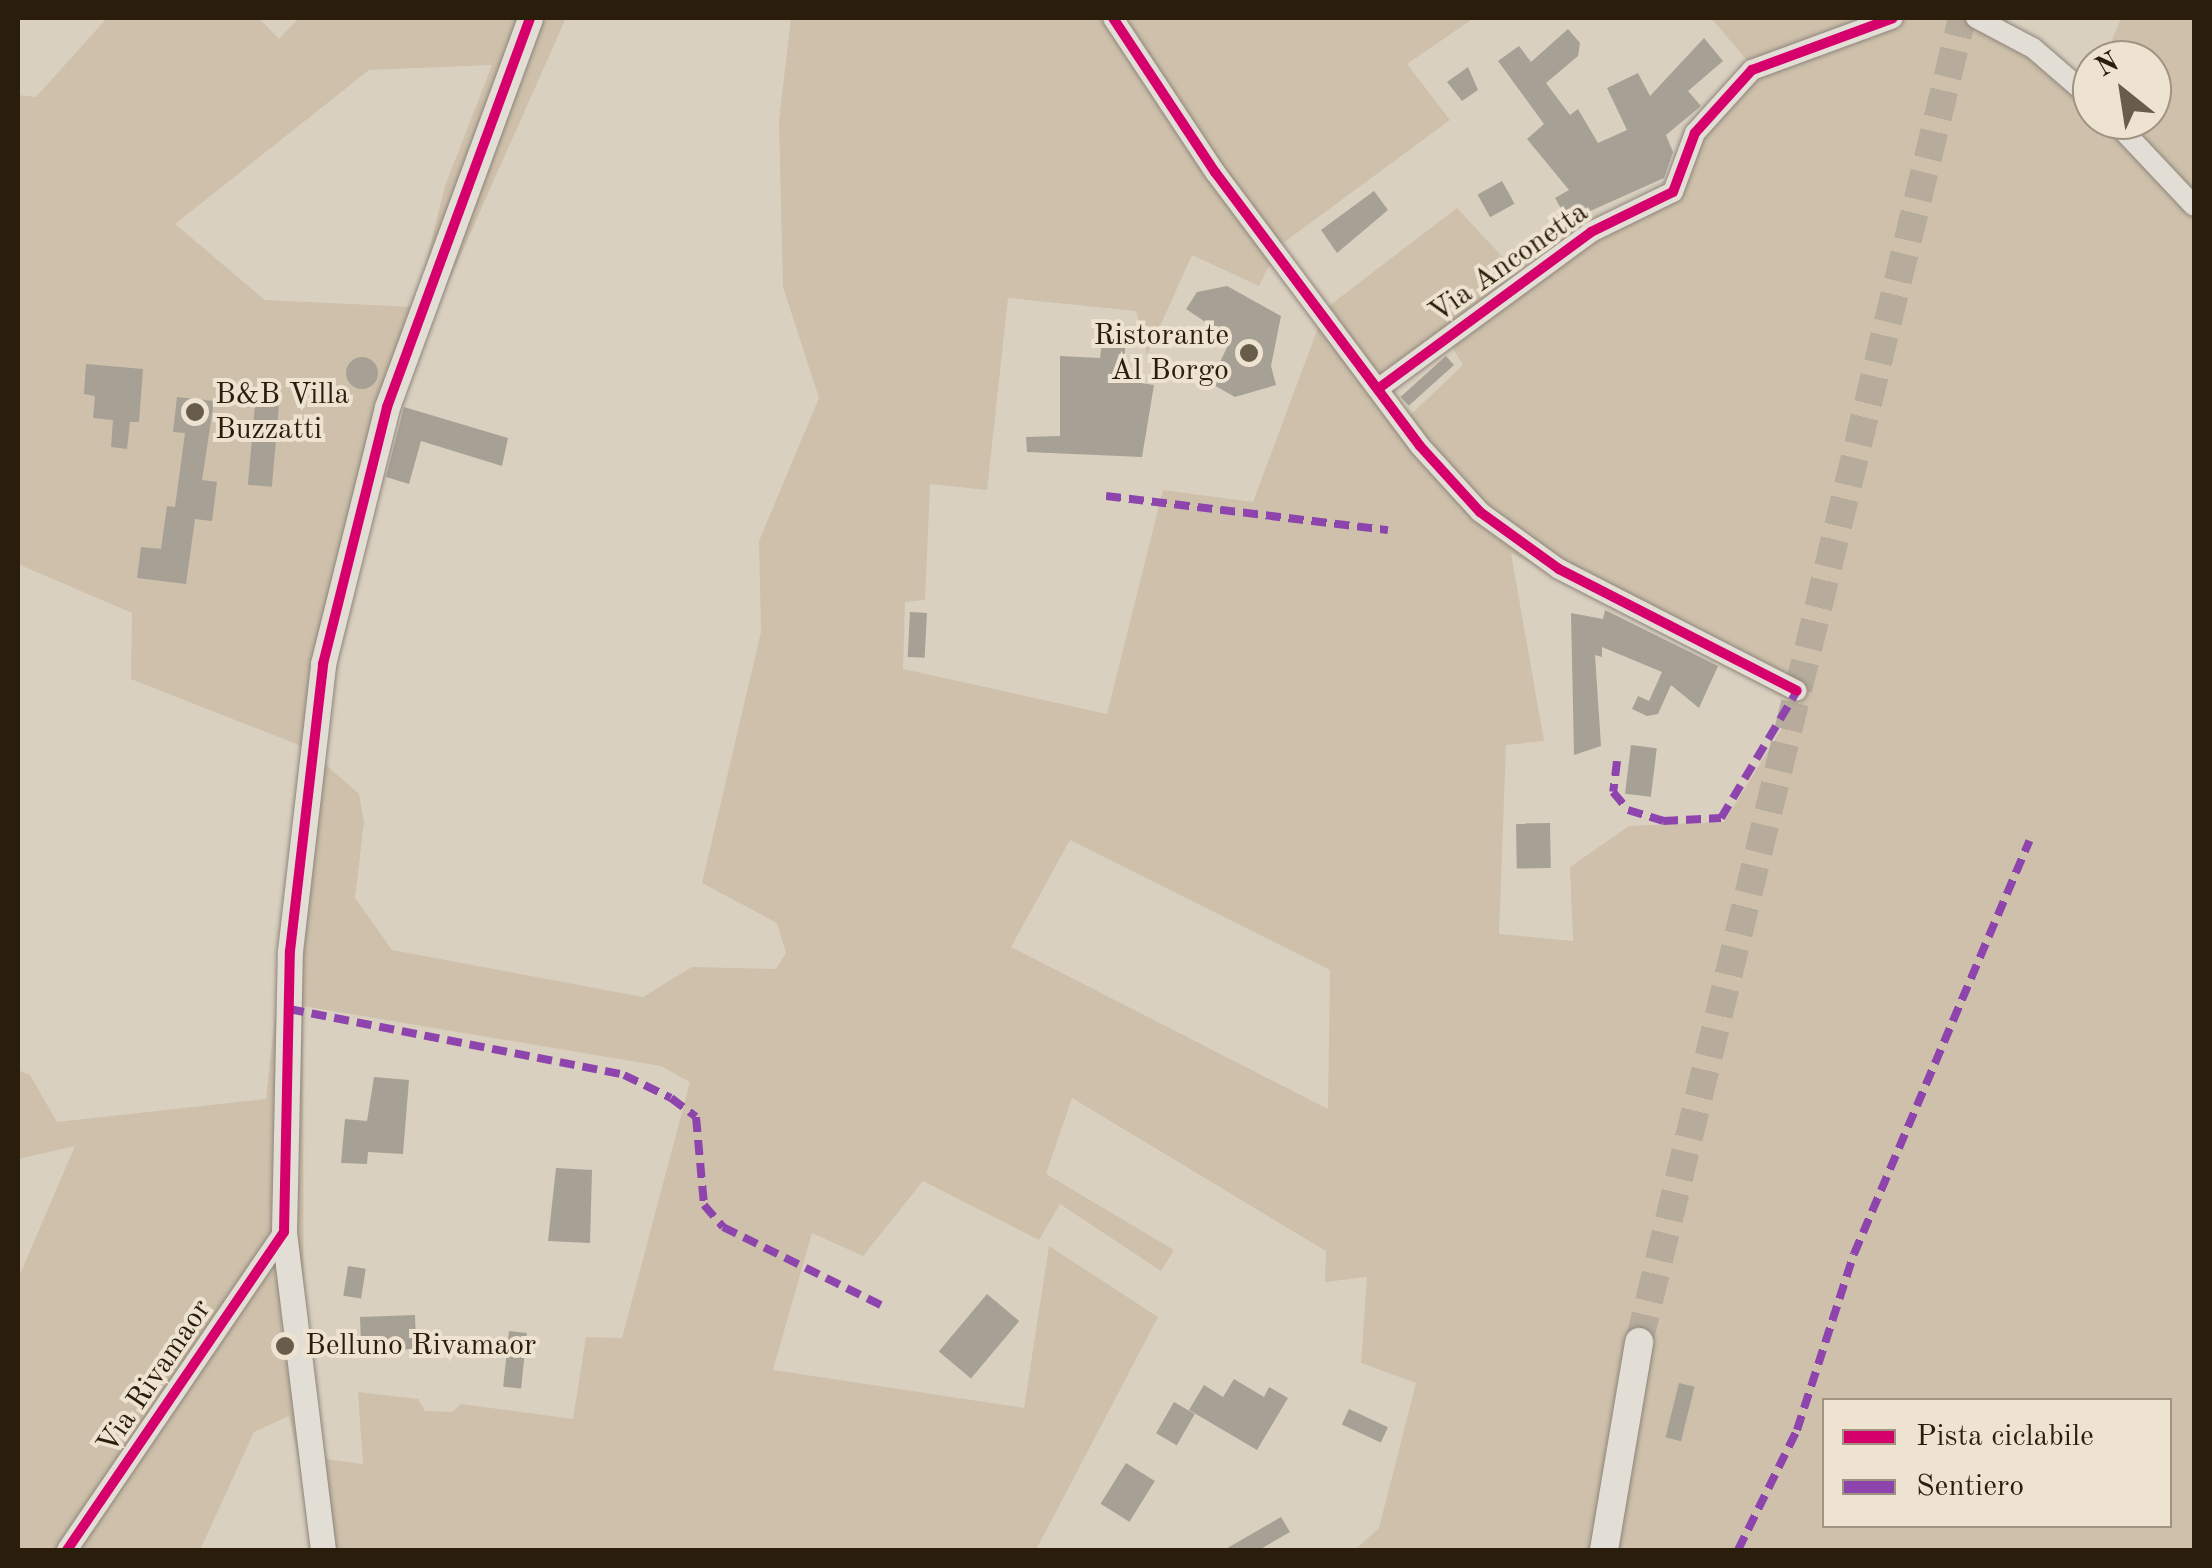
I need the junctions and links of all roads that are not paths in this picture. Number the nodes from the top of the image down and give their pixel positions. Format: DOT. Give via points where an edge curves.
graph roads {
  1 [pos="530,18"];
  2 [pos="1113,18"];
  3 [pos="1894,18"];
  4 [pos="1976,18"];
  5 [pos="2072,81"];
  6 [pos="2132,140"];
  7 [pos="2194,206"];
  8 [pos="1379,388"];
  9 [pos="1797,691"];
  10 [pos="284,1232"];
  11 [pos="1638,1342"];
  12 [pos="67,1550"];
  13 [pos="323,1550"];
  14 [pos="1604,1550"];
  1 -- 10 [label="street" via="387,406 323,664 290,951"];
  2 -- 8 [label="street" via="1214,172"];
  3 -- 8 [label="street, Via Anconetta" via="1752,70 1698,127 1672,192 1591,232"];
  4 -- 5 [label="street" via="2034,48"];
  6 -- 7 [label="street"];
  8 -- 9 [label="street" via="1458,490 1530,551"];
  10 -- 12 [label="street, Via Rivamaor"];
  10 -- 13 [label="street"];
  11 -- 14 [label="main road"];
}
